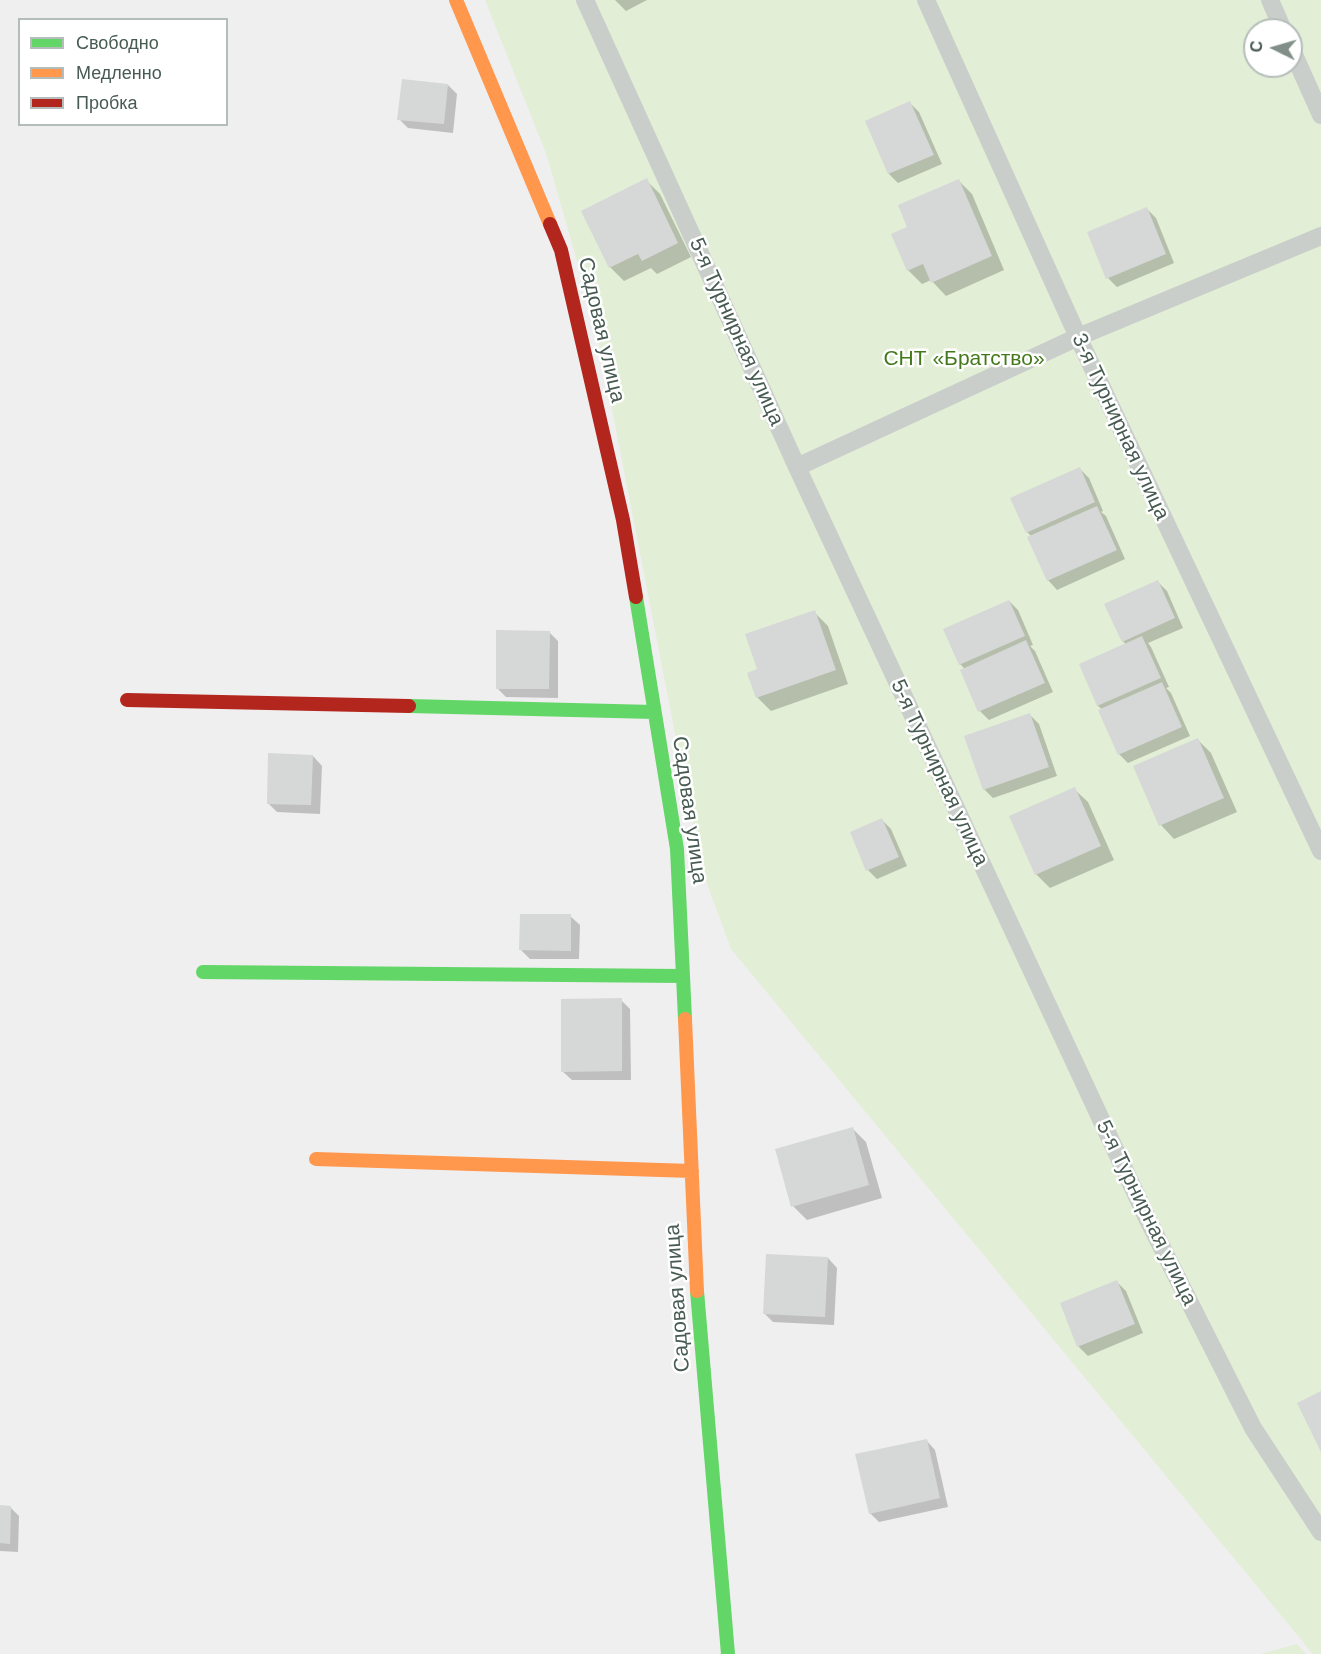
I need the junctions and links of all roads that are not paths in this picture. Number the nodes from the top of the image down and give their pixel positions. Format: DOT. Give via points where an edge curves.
graph roads {
  1 [pos="456,0"];
  2 [pos="585,0"];
  3 [pos="926,0"];
  4 [pos="1270,0"];
  5 [pos="1278,18"];
  6 [pos="1303,75"];
  7 [pos="1321,115"];
  8 [pos="1321,236"];
  9 [pos="1078,337"];
  10 [pos="796,467"];
  11 [pos="128,700"];
  12 [pos="654,712"];
  13 [pos="1321,851"];
  14 [pos="203,972"];
  15 [pos="683,976"];
  16 [pos="316,1159"];
  17 [pos="692,1171"];
  18 [pos="1321,1532"];
  19 [pos="728,1654"];
  1 -- 12 [label="street, Садовая улица" via="561,250 623,520"];
  2 -- 10 [label="lane, 5-я Турнирная улица"];
  3 -- 9 [label="lane, 3-я Турнирная улица"];
  4 -- 5 [label="lane"];
  6 -- 7 [label="lane"];
  8 -- 9 [label="lane"];
  9 -- 10 [label="lane"];
  9 -- 13 [label="lane, 3-я Турнирная улица"];
  10 -- 18 [label="lane, 5-я Турнирная улица" via="1147,1218 1253,1428"];
  11 -- 12 [label="street"];
  12 -- 15 [label="street, Садовая улица" via="677,849"];
  14 -- 15 [label="street"];
  15 -- 17 [label="street, Садовая улица"];
  16 -- 17 [label="street"];
  17 -- 19 [label="street, Садовая улица" via="698,1307"];
}
